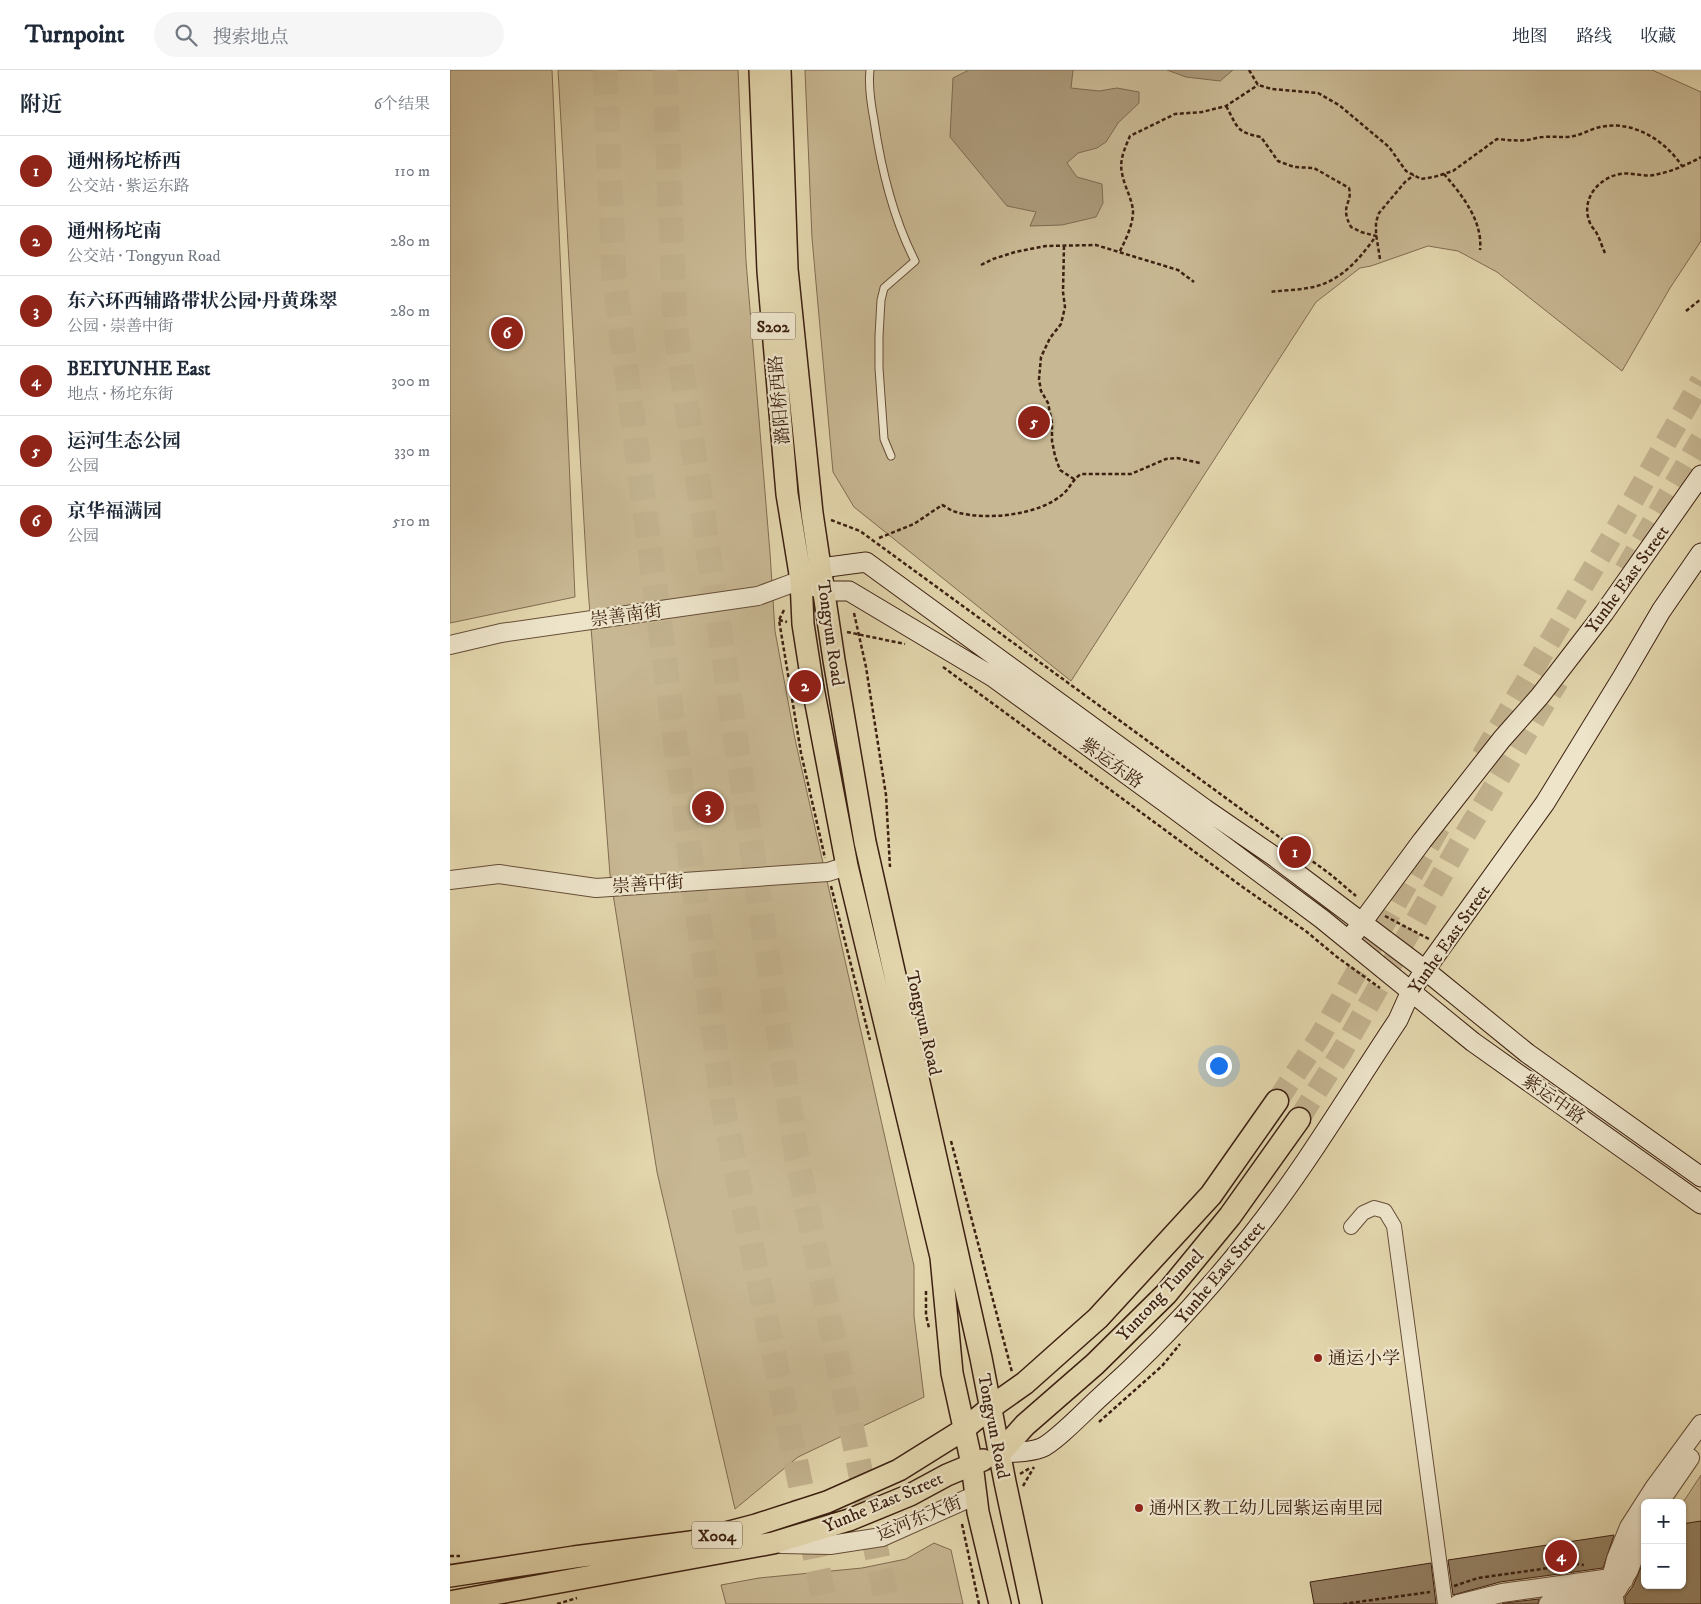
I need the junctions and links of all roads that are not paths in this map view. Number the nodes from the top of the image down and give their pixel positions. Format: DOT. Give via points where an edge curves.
graph roads {
  1 [pos="760,70"];
  2 [pos="780,70"];
  3 [pos="870,70"];
  4 [pos="891,456"];
  5 [pos="1701,475"];
  6 [pos="1701,553"];
  7 [pos="821,568"];
  8 [pos="801,580"];
  9 [pos="824,591"];
  10 [pos="450,645"];
  11 [pos="837,869"];
  12 [pos="450,880"];
  13 [pos="1367,916"];
  14 [pos="1347,940"];
  15 [pos="1425,970"];
  16 [pos="1411,991"];
  17 [pos="1277,1101"];
  18 [pos="1299,1119"];
  19 [pos="1701,1177"];
  20 [pos="1701,1204"];
  21 [pos="1351,1227"];
  22 [pos="991,1407"];
  23 [pos="1701,1424"];
  24 [pos="963,1430"];
  25 [pos="1701,1444"];
  26 [pos="1000,1453"];
  27 [pos="972,1464"];
  28 [pos="971,1497"];
  29 [pos="1662,1499"];
  30 [pos="1641,1536"];
  31 [pos="773,1543"];
  32 [pos="450,1576"];
  33 [pos="1616,1589"];
  34 [pos="450,1602"];
  35 [pos="1000,1604"];
  36 [pos="1031,1604"];
  37 [pos="1445,1604"];
  38 [pos="1458,1604"];
  39 [pos="1548,1604"];
  1 -- 8 [label="main road, 潞阳桥西路 / S202" via="768,271 787,494"];
  2 -- 7 [label="main road, 潞阳桥西路 / S202" via="787,269 812,513"];
  3 -- 4 [label="lane" via="878,150 900,227 915,261 884,288 881,300 879,368 884,439"];
  5 -- 13 [label="main road, Yunhe East Street" via="1598,620 1428,833"];
  6 -- 15 [label="main road, Yunhe East Street / X004" via="1661,611 1545,803"];
  7 -- 8 [label="main road, 紫运东路"];
  7 -- 9 [label="main road, Tongyun Road"];
  7 -- 13 [label="main road, 紫运东路" via="866,562 1205,809"];
  8 -- 9 [label="main road"];
  8 -- 10 [label="street, 崇善南街" via="758,596 501,633"];
  8 -- 11 [label="main road, Tongyun Road" via="803,624"];
  9 -- 14 [label="main road, 紫运东路" via="849,591 994,677"];
  9 -- 22 [label="main road, Tongyun Road" via="865,842"];
  11 -- 12 [label="street, 崇善中街" via="596,888 499,874"];
  11 -- 24 [label="main road, Tongyun Road" via="941,1257 952,1373"];
  13 -- 14 [label="main road, Yunhe East Street"];
  13 -- 15 [label="main road, 紫运东路"];
  14 -- 16 [label="main road, 紫运东路"];
  15 -- 16 [label="main road, Yunhe East Street / X004"];
  15 -- 19 [label="main road, 紫运中路" via="1527,1052"];
  16 -- 20 [label="main road, 紫运中路" via="1473,1042"];
  16 -- 26 [label="main road, Yunhe East Street / X004" via="1398,1020 1279,1199 1213,1284 1142,1360 1043,1448"];
  17 -- 22 [label="highway, Yuntong Tunnel" via="1205,1202 1098,1318"];
  18 -- 26 [label="highway, Yuntong Tunnel" via="1230,1216 1166,1294 1025,1425"];
  21 -- 37 [label="street" via="1363,1213 1374,1208 1385,1211 1394,1226"];
  22 -- 24 [label="main road, Yunhe East Street / X004"];
  22 -- 26 [label="main road, Tongyun Road"];
  23 -- 33 [label="street" via="1629,1527 1616,1558"];
  24 -- 27 [label="main road, Tongyun Road"];
  24 -- 32 [label="main road, Yunhe East Street / X004" via="898,1470 836,1498 756,1525 691,1542"];
  25 -- 29 [label="street"];
  26 -- 27 [label="main road, Yunhe East Street / X004"];
  26 -- 36 [label="main road, Tongyun Road"];
  27 -- 28 [label="main road, Tongyun Road"];
  27 -- 31 [label="main road, Yunhe East Street / X004" via="910,1495 849,1520"];
  28 -- 31 [label="street, 运河东大街" via="882,1537 830,1546"];
  28 -- 35 [label="main road, Tongyun Road"];
  30 -- 33 [label="street"];
  31 -- 34 [label="main road, Yunhe East Street / X004"];
  33 -- 38 [label="street" via="1502,1593"];
  33 -- 39 [label="street"];
}
